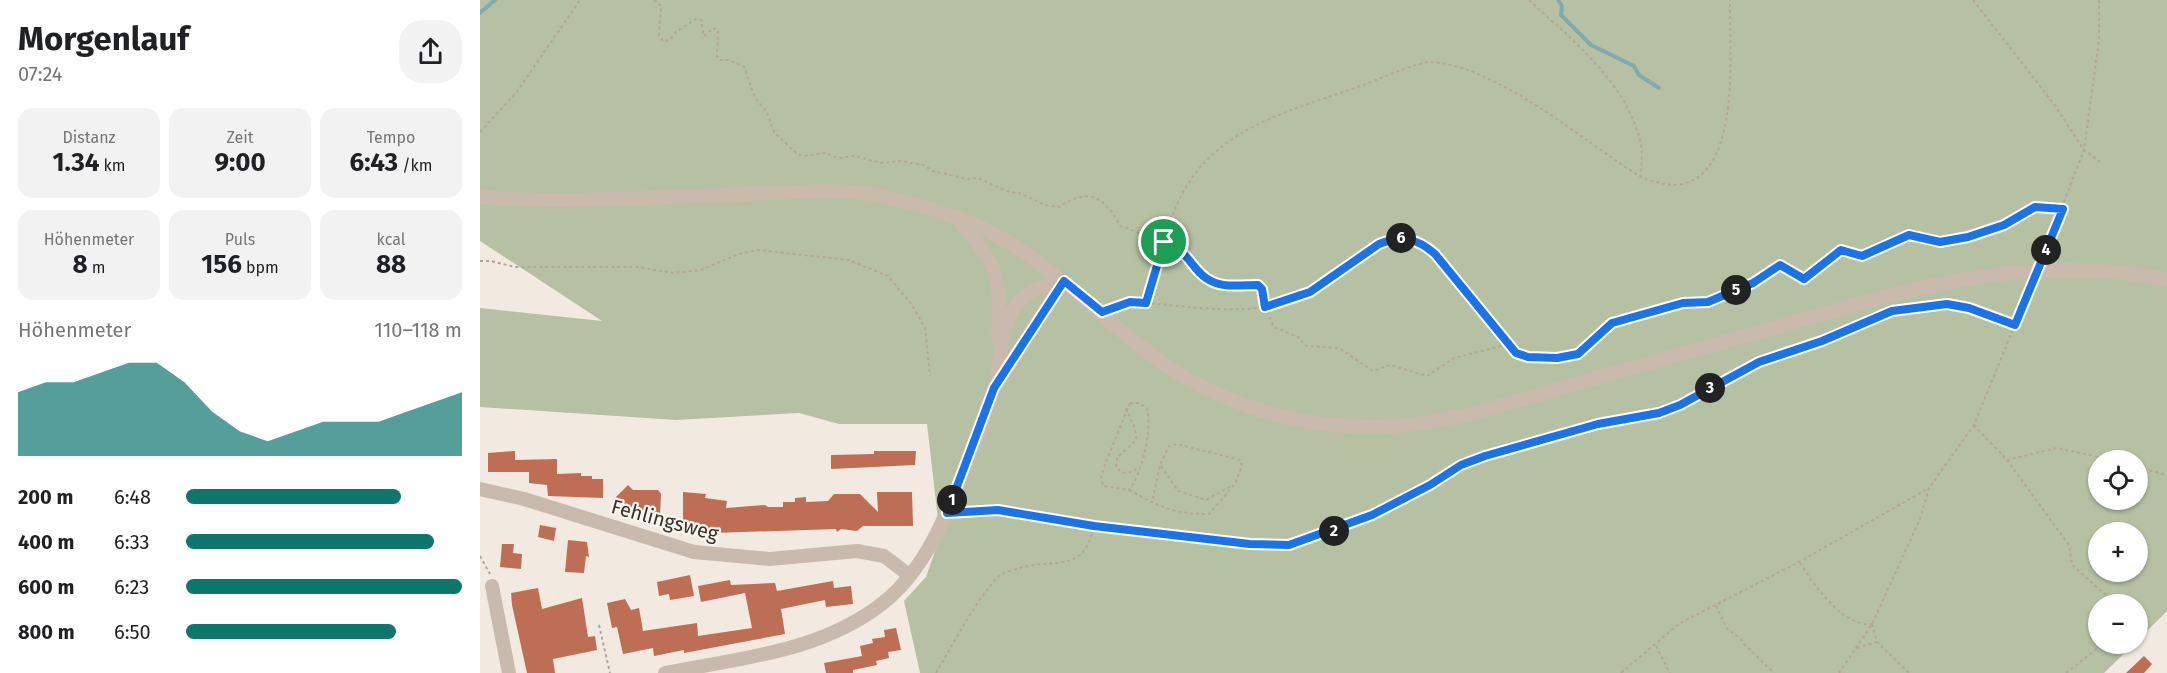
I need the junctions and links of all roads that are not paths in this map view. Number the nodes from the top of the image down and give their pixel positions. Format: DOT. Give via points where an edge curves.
graph roads {
  1 [pos="480,197"];
  2 [pos="956,217"];
  3 [pos="2167,280"];
  4 [pos="1064,281"];
  5 [pos="997,370"];
  6 [pos="994,388"];
  7 [pos="480,489"];
  8 [pos="909,575"];
  9 [pos="492,586"];
  10 [pos="509,673"];
  11 [pos="665,673"];
  1 -- 2 [label="street" via="861,193 906,201"];
  2 -- 4 [label="street" via="1014,244"];
  2 -- 5 [label="street" via="987,254 998,281"];
  3 -- 4 [label="street" via="2110,272 2038,269 1971,276 1878,298 1478,412 1413,425 1371,428 1305,421 1248,407 1229,398 1167,366"];
  4 -- 5 [label="street" via="1038,288 1017,305"];
  4 -- 6 [label="street"];
  5 -- 6 [label="street"];
  6 -- 8 [label="street" via="947,513"];
  7 -- 8 [label="street, Fehlingsweg" via="694,552 770,560 857,552 884,556"];
  8 -- 11 [label="street" via="884,602 844,630 794,648"];
  9 -- 10 [label="street"];
}
